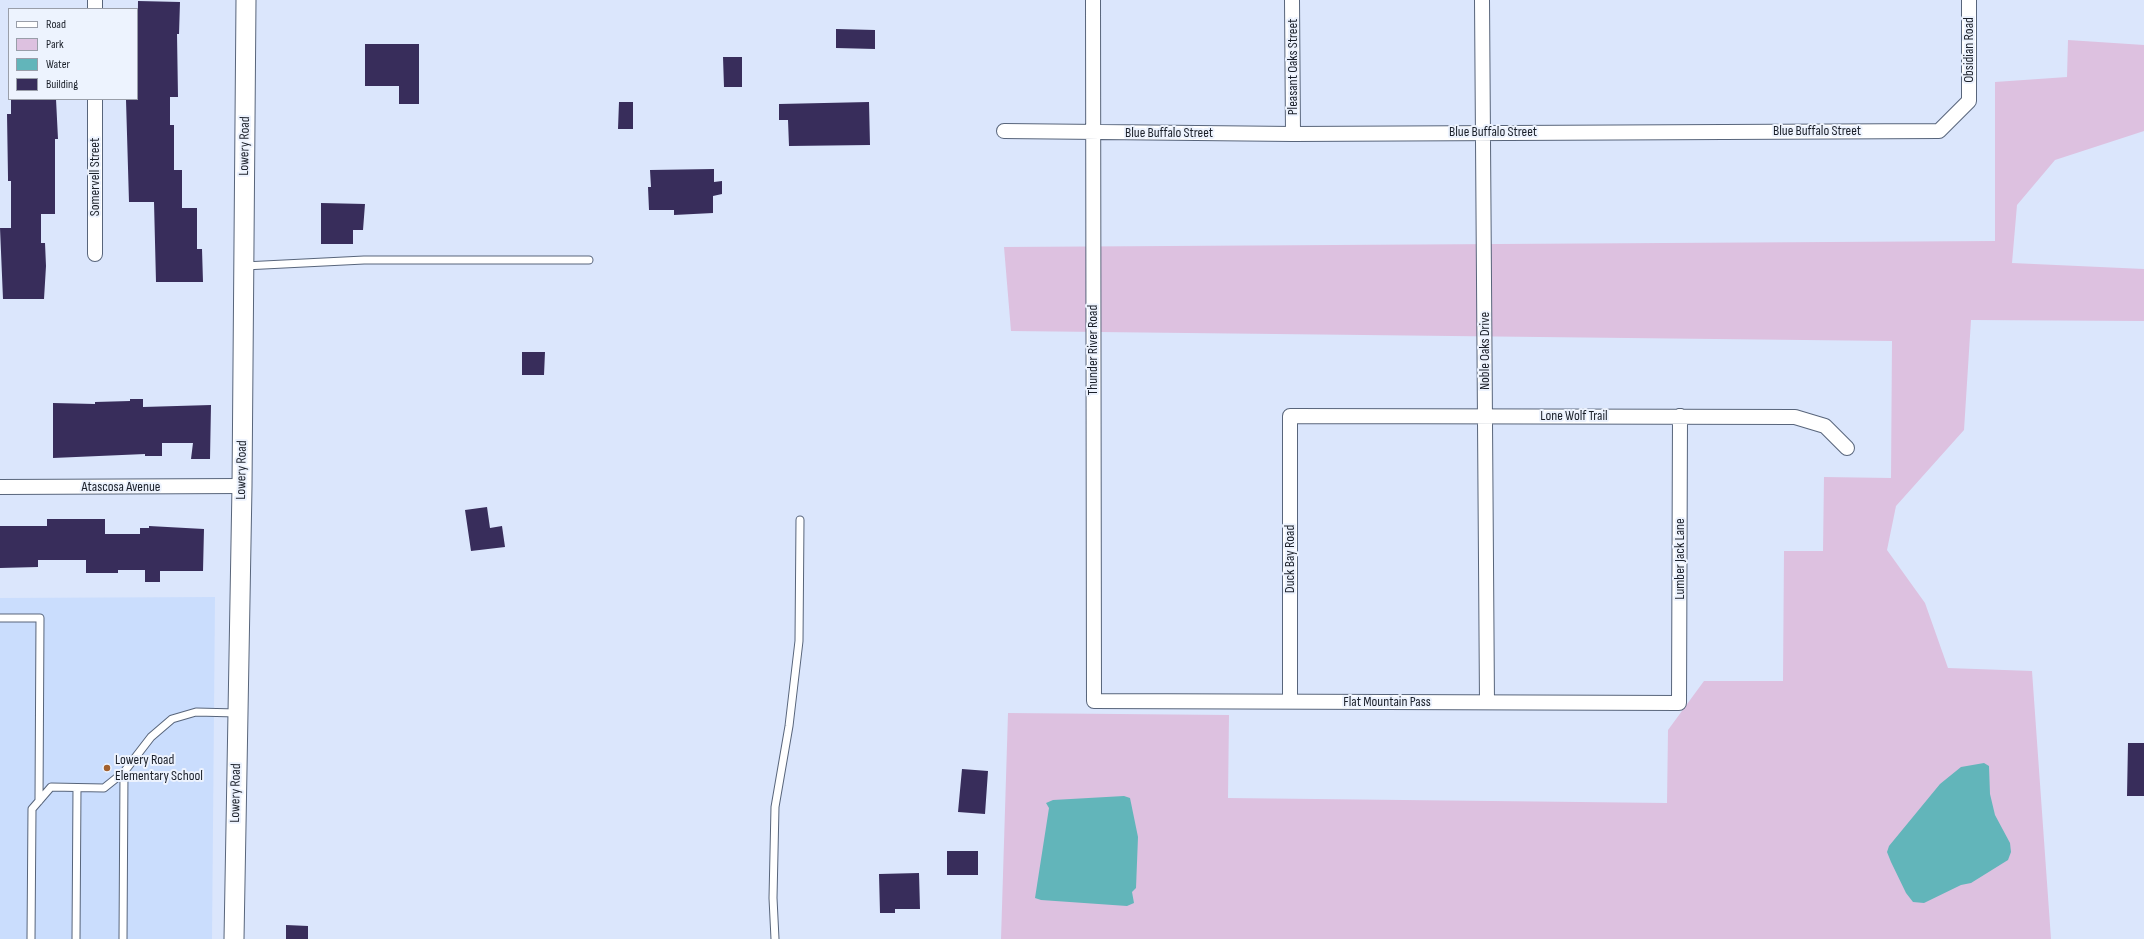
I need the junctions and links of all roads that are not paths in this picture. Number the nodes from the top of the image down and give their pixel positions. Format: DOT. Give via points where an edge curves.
graph roads {
  1 [pos="246,0"];
  2 [pos="1093,0"];
  3 [pos="1292,0"];
  4 [pos="1482,0"];
  5 [pos="1969,0"];
  6 [pos="95,100"];
  7 [pos="1969,101"];
  8 [pos="1004,131"];
  9 [pos="1483,132"];
  10 [pos="1093,133"];
  11 [pos="1293,134"];
  12 [pos="95,254"];
  13 [pos="589,260"];
  14 [pos="244,266"];
  15 [pos="1290,416"];
  16 [pos="1485,416"];
  17 [pos="1680,416"];
  18 [pos="1847,448"];
  19 [pos="242,486"];
  20 [pos="0,487"];
  21 [pos="800,520"];
  22 [pos="0,618"];
  23 [pos="1094,701"];
  24 [pos="1290,701"];
  25 [pos="1487,702"];
  26 [pos="1679,703"];
  27 [pos="238,713"];
  28 [pos="124,772"];
  29 [pos="77,788"];
  30 [pos="39,801"];
  31 [pos="31,939"];
  32 [pos="76,939"];
  33 [pos="123,939"];
  34 [pos="234,939"];
  35 [pos="775,939"];
  1 -- 14 [label="street, Lowery Road"];
  2 -- 10 [label="street, Thunder River Road"];
  3 -- 11 [label="street, Pleasant Oaks Street"];
  4 -- 9 [label="street, Noble Oaks Drive"];
  5 -- 7 [label="street, Obsidian Road"];
  6 -- 12 [label="street, Somervell Street"];
  7 -- 9 [label="street, Blue Buffalo Street" via="1939,131"];
  8 -- 10 [label="street, Blue Buffalo Street"];
  9 -- 11 [label="street, Blue Buffalo Street"];
  9 -- 16 [label="street, Noble Oaks Drive"];
  10 -- 11 [label="street, Blue Buffalo Street"];
  10 -- 23 [label="street, Thunder River Road"];
  13 -- 14 [label="lane" via="364,260"];
  14 -- 19 [label="street, Lowery Road"];
  15 -- 16 [label="street, Lone Wolf Trail"];
  15 -- 24 [label="street, Duck Bay Road"];
  16 -- 17 [label="street, Lone Wolf Trail"];
  16 -- 25 [label="street, Noble Oaks Drive"];
  17 -- 18 [label="street, Lone Wolf Trail" via="1795,417 1825,426"];
  17 -- 26 [label="street, Lumber Jack Lane"];
  19 -- 20 [label="street, Atascosa Avenue"];
  19 -- 27 [label="street, Lowery Road"];
  21 -- 35 [label="lane" via="799,641 791,711 775,807"];
  22 -- 30 [label="lane" via="40,618"];
  23 -- 24 [label="street, Flat Mountain Pass"];
  24 -- 25 [label="street, Flat Mountain Pass"];
  25 -- 26 [label="street, Flat Mountain Pass"];
  27 -- 28 [label="lane" via="196,712 172,719 151,737"];
  27 -- 34 [label="street, Lowery Road"];
  28 -- 29 [label="lane" via="104,788"];
  28 -- 33 [label="lane"];
  29 -- 30 [label="lane" via="51,787"];
  29 -- 32 [label="lane"];
  30 -- 31 [label="lane" via="32,809"];
}
